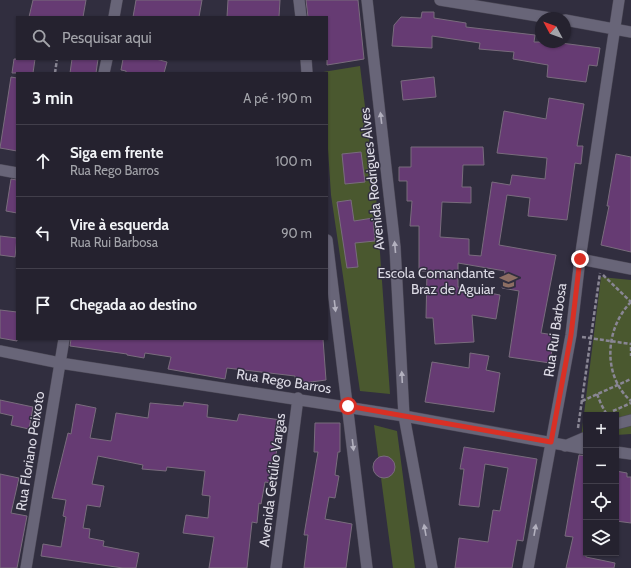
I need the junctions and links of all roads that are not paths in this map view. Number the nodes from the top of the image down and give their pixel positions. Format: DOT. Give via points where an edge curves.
graph roads {
  1 [pos="117,0"];
  2 [pos="299,0"];
  3 [pos="367,0"];
  4 [pos="440,0"];
  5 [pos="619,0"];
  6 [pos="114,16"];
  7 [pos="301,16"];
  8 [pos="535,16"];
  9 [pos="571,21"];
  10 [pos="615,29"];
  11 [pos="631,32"];
  12 [pos="106,60"];
  13 [pos="306,60"];
  14 [pos="104,72"];
  15 [pos="308,72"];
  16 [pos="0,170"];
  17 [pos="16,173"];
  18 [pos="328,248"];
  19 [pos="580,259"];
  20 [pos="631,269"];
  21 [pos="64,340"];
  22 [pos="0,351"];
  23 [pos="60,363"];
  24 [pos="298,398"];
  25 [pos="348,406"];
  26 [pos="404,416"];
  27 [pos="631,420"];
  28 [pos="619,423"];
  29 [pos="583,441"];
  30 [pos="551,442"];
  31 [pos="619,452"];
  32 [pos="631,454"];
  33 [pos="276,567"];
  34 [pos="26,568"];
  35 [pos="368,568"];
  36 [pos="432,568"];
  37 [pos="528,568"];
  1 -- 6 [label="street"];
  2 -- 7 [label="street"];
  26 -- 3 [label="street, Avenida Rodrigues Alves, one-way" via="396,247"];
  4 -- 8 [label="street"];
  5 -- 10 [label="street, Rua Rui Barbosa"];
  9 -- 10 [label="street"];
  10 -- 11 [label="street"];
  10 -- 19 [label="street, Rua Rui Barbosa"];
  12 -- 14 [label="street"];
  13 -- 15 [label="street"];
  16 -- 17 [label="street"];
  18 -- 25 [label="street, one-way"];
  19 -- 20 [label="street"];
  19 -- 30 [label="street, Rua Rui Barbosa" via="571,335"];
  21 -- 23 [label="street, Rua Floriano Peixoto"];
  22 -- 23 [label="street, Rua Rego Barros"];
  23 -- 24 [label="street, Rua Rego Barros"];
  23 -- 34 [label="street, Rua Floriano Peixoto"];
  24 -- 25 [label="street, Rua Rego Barros"];
  24 -- 33 [label="street, Avenida Getúlio Vargas"];
  25 -- 26 [label="street, Rua Rego Barros"];
  25 -- 35 [label="street, one-way"];
  26 -- 30 [label="street, Rua Rego Barros"];
  36 -- 26 [label="street, Avenida Rodrigues Alves, one-way"];
  27 -- 28 [label="street"];
  29 -- 30 [label="street, Rua Rego Barros" via="564,446"];
  37 -- 30 [label="street, Rua Rui Barbosa, one-way"];
  31 -- 32 [label="street"];
}
